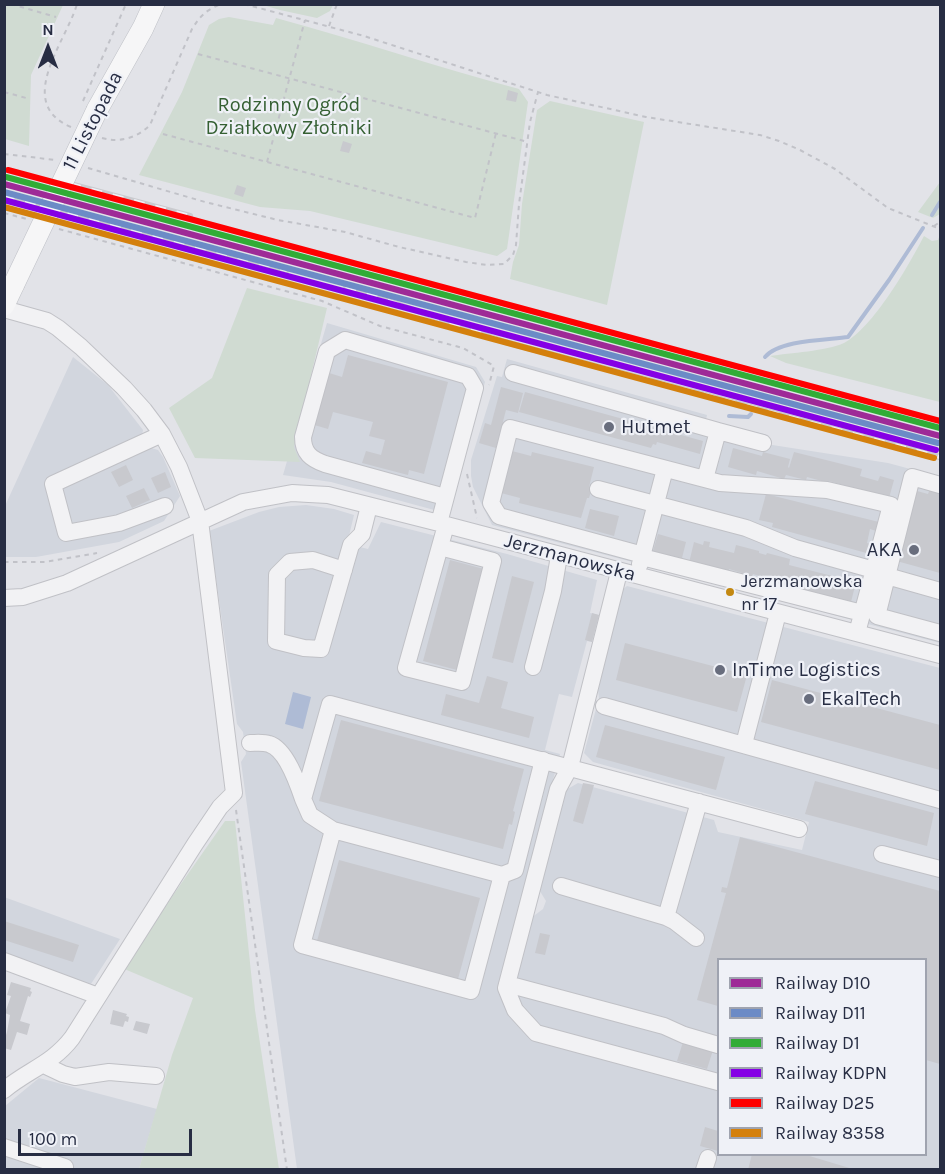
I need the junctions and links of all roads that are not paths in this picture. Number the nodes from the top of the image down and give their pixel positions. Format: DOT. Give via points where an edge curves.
graph roads {
  1 [pos="154,4"];
  2 [pos="4,307"];
  3 [pos="513,373"];
  4 [pos="718,431"];
  5 [pos="162,434"];
  6 [pos="763,443"];
  7 [pos="665,469"];
  8 [pos="705,479"];
  9 [pos="940,485"];
  10 [pos="598,489"];
  11 [pos="446,497"];
  12 [pos="165,506"];
  13 [pos="369,506"];
  14 [pos="656,506"];
  15 [pos="200,521"];
  16 [pos="442,524"];
  17 [pos="440,547"];
  18 [pos="559,556"];
  19 [pos="642,556"];
  20 [pos="344,570"];
  21 [pos="619,572"];
  22 [pos="880,573"];
  23 [pos="637,576"];
  24 [pos="940,591"];
  25 [pos="4,598"];
  26 [pos="778,613"];
  27 [pos="869,614"];
  28 [pos="940,633"];
  29 [pos="864,635"];
  30 [pos="940,655"];
  31 [pos="533,667"];
  32 [pos="604,706"];
  33 [pos="250,743"];
  34 [pos="744,744"];
  35 [pos="543,760"];
  36 [pos="570,767"];
  37 [pos="303,799"];
  38 [pos="940,800"];
  39 [pos="699,802"];
  40 [pos="799,829"];
  41 [pos="333,830"];
  42 [pos="882,854"];
  43 [pos="940,869"];
  44 [pos="502,875"];
  45 [pos="561,886"];
  46 [pos="670,919"];
  47 [pos="696,938"];
  48 [pos="4,961"];
  49 [pos="507,984"];
  50 [pos="98,996"];
  51 [pos="717,1045"];
  52 [pos="45,1072"];
  53 [pos="156,1076"];
  54 [pos="717,1082"];
  55 [pos="4,1090"];
  56 [pos="4,1147"];
  57 [pos="65,1167"];
  1 -- 2 [label="main road, 11 Listopada, bridge" via="143,28 88,108"];
  2 -- 5 [label="street" via="58,328 124,388"];
  3 -- 4 [label="street"];
  4 -- 6 [label="street"];
  4 -- 8 [label="street"];
  5 -- 12 [label="street" via="53,484 66,533 118,523"];
  5 -- 15 [label="street"];
  7 -- 8 [label="street"];
  7 -- 14 [label="street"];
  7 -- 19 [label="street" via="510,428 507,438 491,503 499,516"];
  8 -- 22 [label="street" via="827,490 891,505"];
  9 -- 22 [label="street" via="912,477"];
  10 -- 14 [label="street"];
  11 -- 11 [label="street" via="475,388 468,376 345,340 327,351 303,437 306,453 325,464"];
  11 -- 16 [label="street"];
  13 -- 15 [label="street, Jerzmanowska" via="328,495 292,493 243,502"];
  13 -- 16 [label="street, Jerzmanowska"];
  13 -- 20 [label="street" via="362,534 351,545"];
  14 -- 19 [label="street"];
  14 -- 22 [label="street" via="746,528 795,548"];
  15 -- 25 [label="street, Jerzmanowska" via="67,583 23,597"];
  15 -- 50 [label="street" via="234,793 195,844"];
  16 -- 17 [label="street"];
  16 -- 18 [label="street, Jerzmanowska"];
  17 -- 17 [label="street" via="406,668 462,682 493,561"];
  18 -- 21 [label="street, Jerzmanowska"];
  18 -- 31 [label="street"];
  19 -- 23 [label="street"];
  19 -- 27 [label="street"];
  20 -- 20 [label="street" via="321,649 276,641 277,575 290,562 313,560"];
  21 -- 23 [label="street, Jerzmanowska"];
  21 -- 36 [label="street"];
  22 -- 24 [label="street"];
  22 -- 27 [label="street"];
  23 -- 26 [label="street, Jerzmanowska"];
  26 -- 29 [label="street, Jerzmanowska"];
  26 -- 34 [label="street"];
  27 -- 28 [label="street"];
  27 -- 29 [label="street"];
  29 -- 30 [label="street, Jerzmanowska"];
  32 -- 34 [label="street"];
  33 -- 37 [label="street" via="277,748"];
  34 -- 38 [label="street"];
  35 -- 36 [label="street"];
  35 -- 37 [label="street" via="330,704"];
  35 -- 44 [label="street" via="515,870"];
  36 -- 39 [label="street"];
  36 -- 49 [label="street" via="558,789"];
  37 -- 41 [label="street" via="310,815"];
  39 -- 40 [label="street"];
  39 -- 46 [label="street"];
  41 -- 44 [label="street"];
  41 -- 44 [label="street" via="302,945 471,991"];
  42 -- 43 [label="street"];
  45 -- 46 [label="street"];
  46 -- 47 [label="street"];
  48 -- 50 [label="street"];
  49 -- 51 [label="street" via="664,1026"];
  49 -- 54 [label="street" via="515,1010 536,1033"];
  50 -- 52 [label="street"];
  52 -- 53 [label="street" via="75,1077 109,1072"];
  52 -- 55 [label="street"];
  56 -- 57 [label="street"];
}
